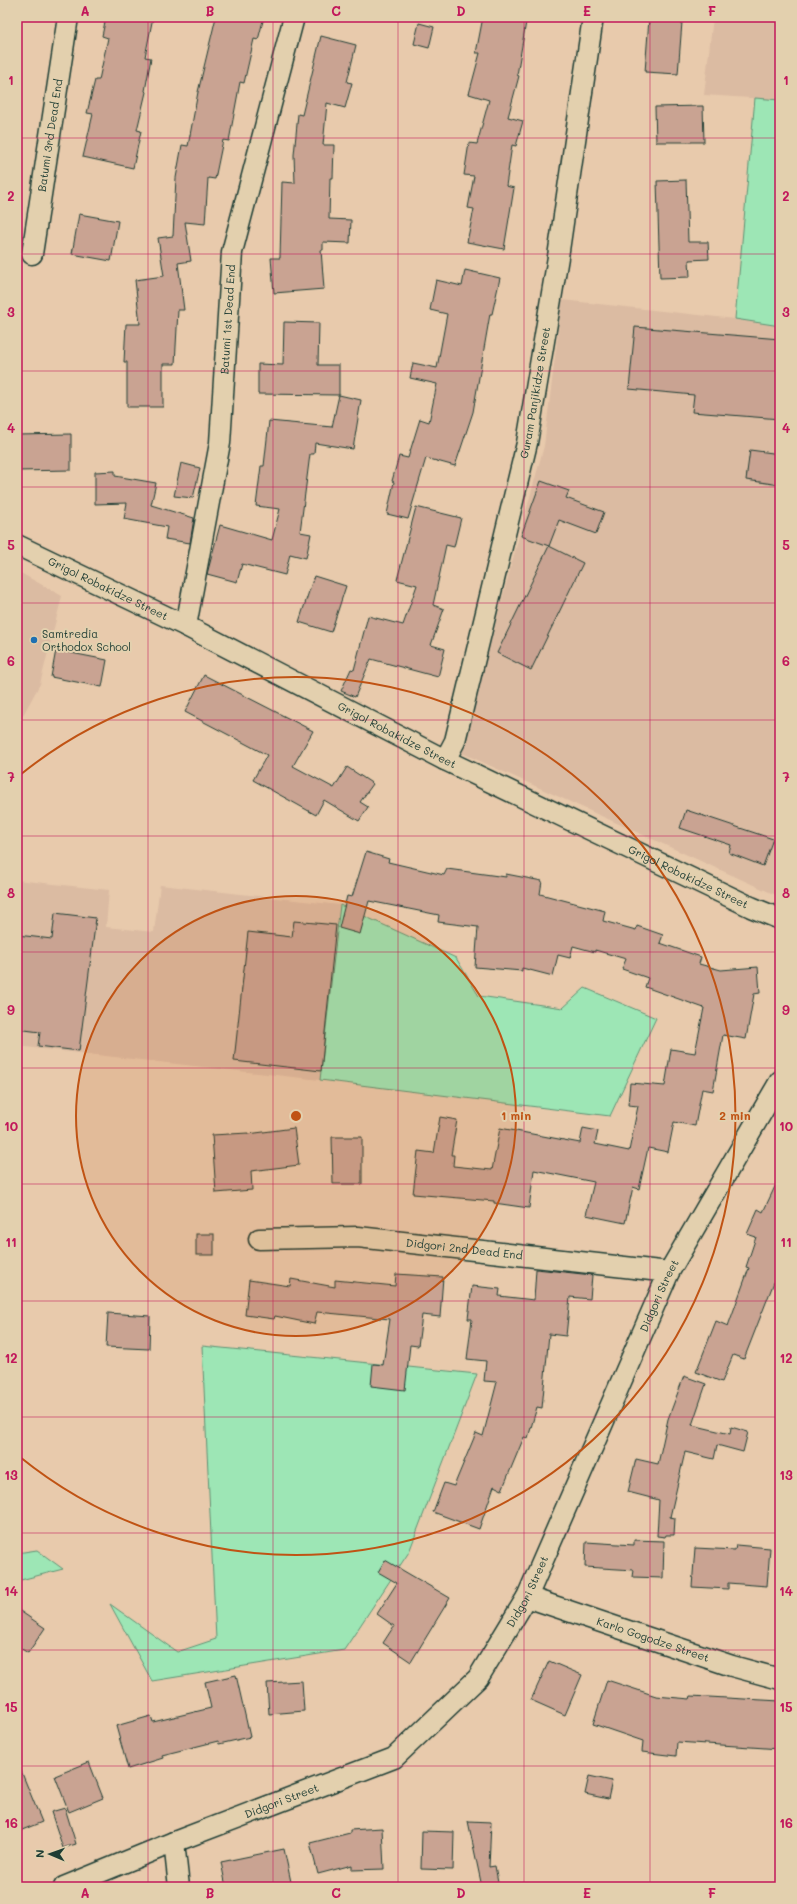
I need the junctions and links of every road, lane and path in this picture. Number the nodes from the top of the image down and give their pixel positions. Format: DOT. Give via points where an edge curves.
graph roads {
  1 [pos="68,17"];
  2 [pos="294,17"];
  3 [pos="594,17"];
  4 [pos="32,254"];
  5 [pos="17,545"];
  6 [pos="186,626"];
  7 [pos="445,760"];
  8 [pos="780,919"];
  9 [pos="780,1081"];
  10 [pos="259,1238"];
  11 [pos="668,1272"];
  12 [pos="526,1597"];
  13 [pos="780,1679"];
  14 [pos="174,1842"];
  15 [pos="64,1887"];
  16 [pos="179,1887"];
  1 -- 4 [label="street, Batumi 3rd Dead End"];
  2 -- 6 [label="street, Batumi 1st Dead End" via="232,252 220,443"];
  3 -- 7 [label="street, Guram Panjikidze Street" via="527,443 455,741"];
  5 -- 6 [label="street, Grigol Robakidze Street"];
  6 -- 7 [label="street, Grigol Robakidze Street"];
  7 -- 8 [label="street, Grigol Robakidze Street"];
  9 -- 11 [label="street, Didgori Street"];
  10 -- 11 [label="street, Didgori 2nd Dead End" via="358,1236"];
  11 -- 12 [label="street, Didgori Street"];
  12 -- 13 [label="street, Karlo Gogodze Street" via="732,1666"];
  12 -- 14 [label="street, Didgori Street" via="478,1678 394,1758"];
  14 -- 15 [label="street, Didgori Street"];
  14 -- 16 [label="street"];
}
